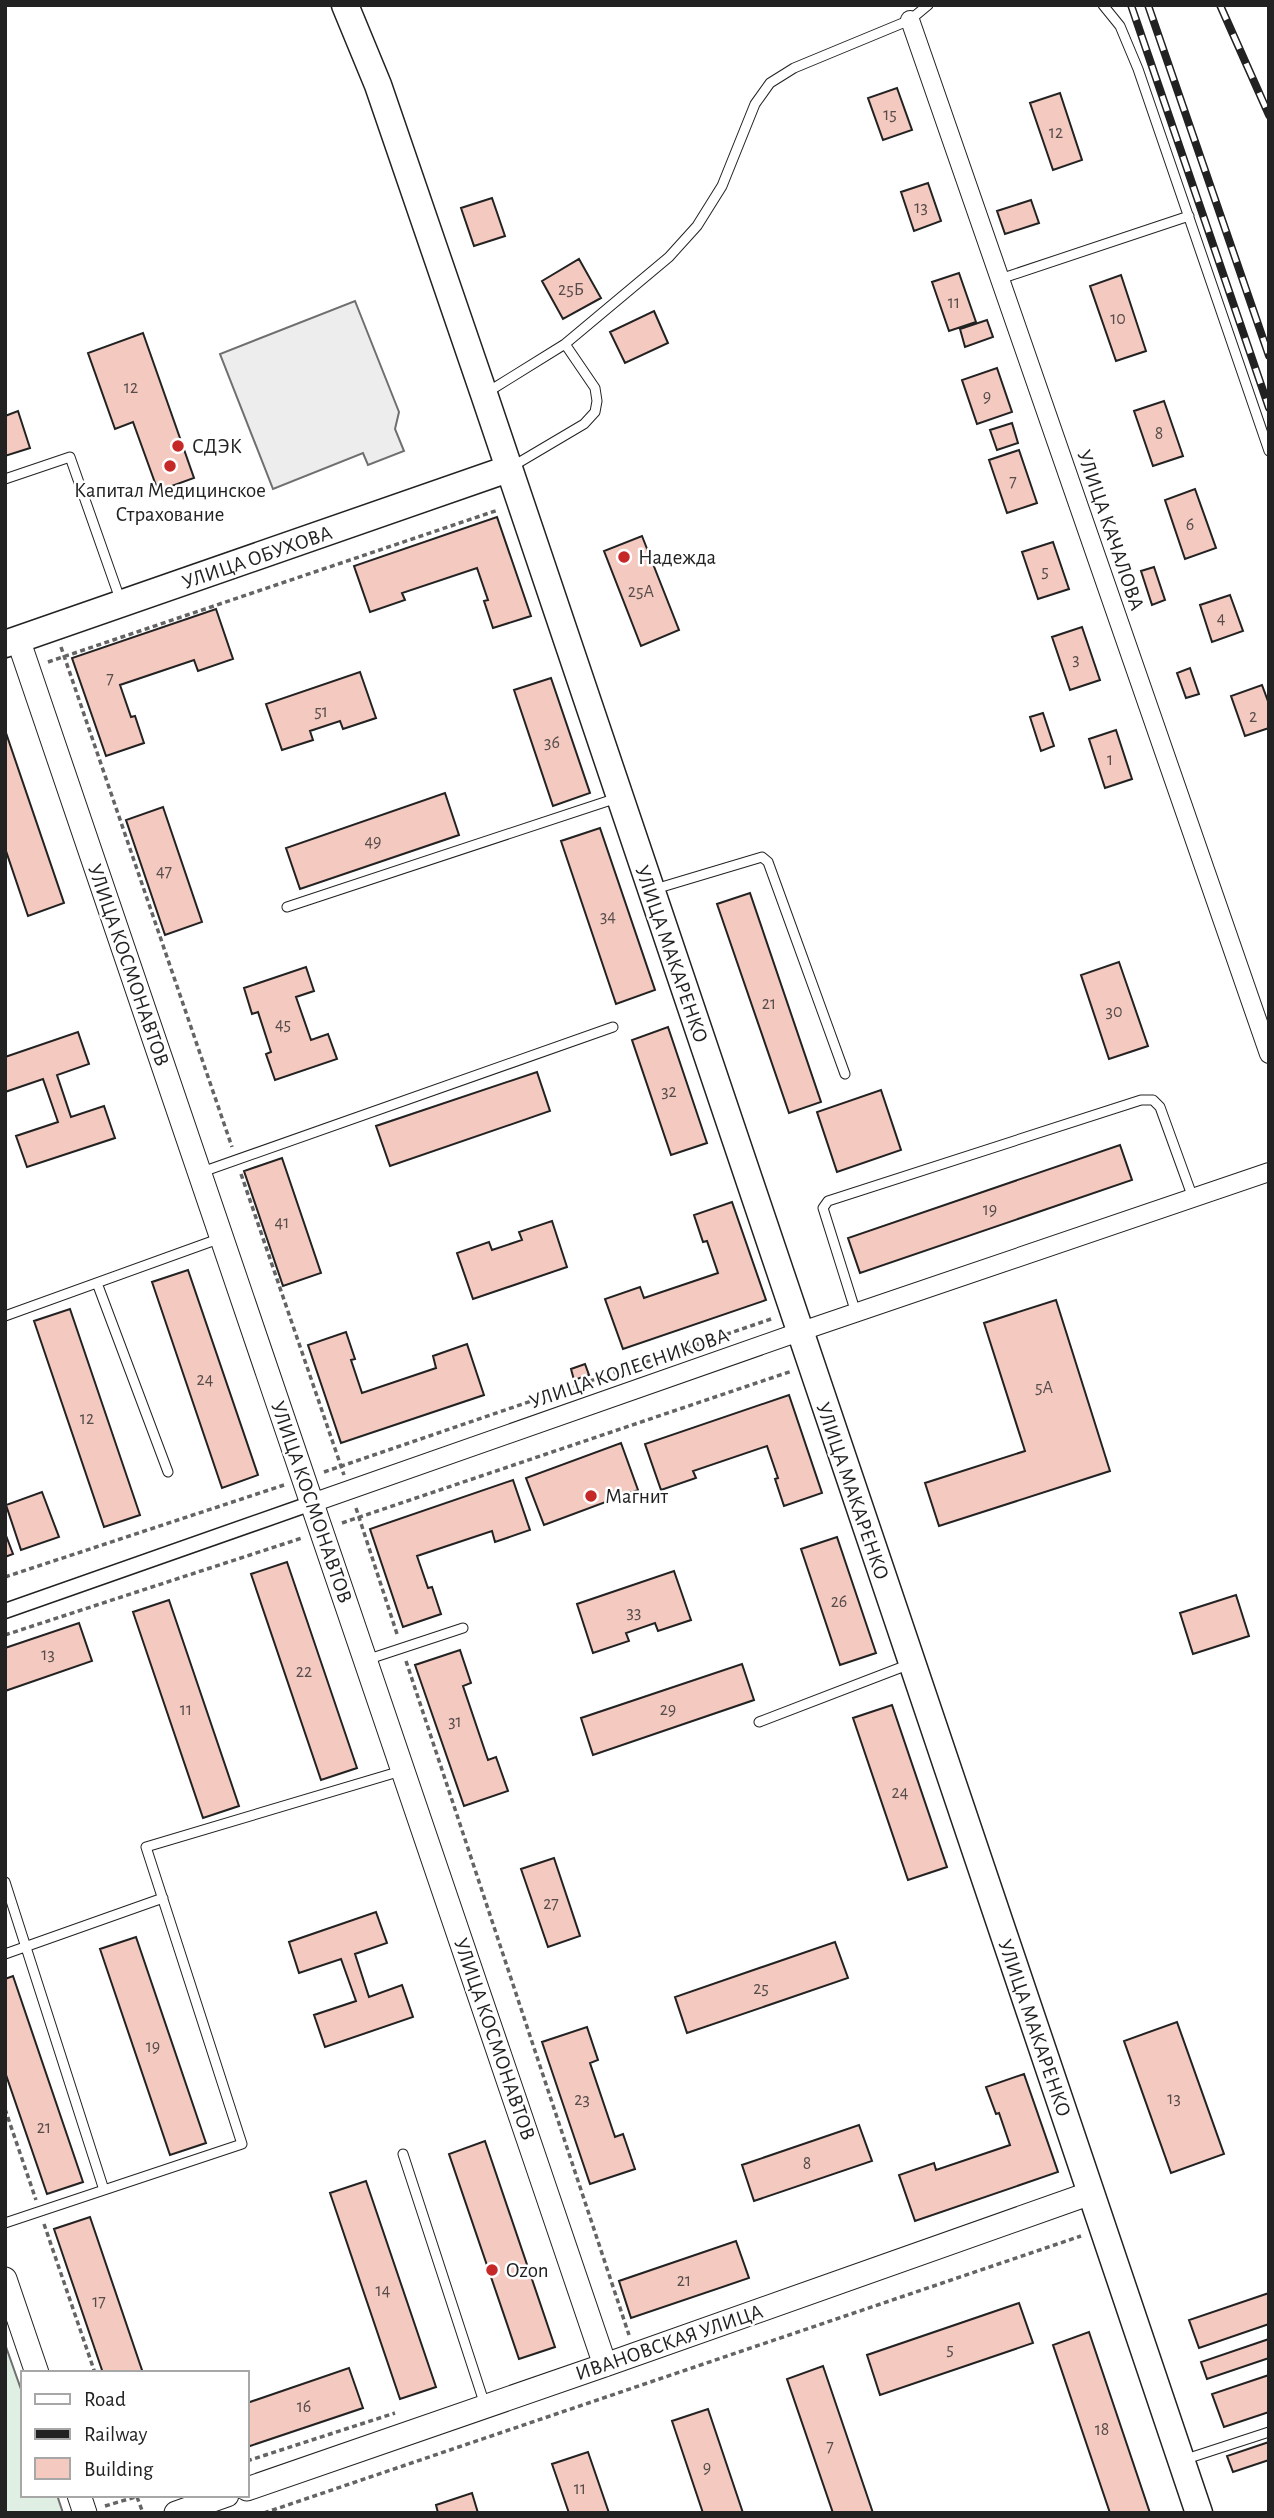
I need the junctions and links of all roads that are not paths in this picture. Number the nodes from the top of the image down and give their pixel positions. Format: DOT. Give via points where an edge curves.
graph roads {
  1 [pos="345,5"];
  2 [pos="928,5"];
  3 [pos="1103,5"];
  4 [pos="910,20"];
  5 [pos="1189,216"];
  6 [pos="1000,279"];
  7 [pos="565,344"];
  8 [pos="484,394"];
  9 [pos="1269,451"];
  10 [pos="508,469"];
  11 [pos="5,479"];
  12 [pos="122,604"];
  13 [pos="12,642"];
  14 [pos="619,797"];
  15 [pos="650,891"];
  16 [pos="287,907"];
  17 [pos="613,1027"];
  18 [pos="1269,1055"];
  19 [pos="845,1074"];
  20 [pos="1269,1172"];
  21 [pos="200,1173"];
  22 [pos="1193,1198"];
  23 [pos="222,1237"];
  24 [pos="97,1283"];
  25 [pos="856,1313"];
  26 [pos="5,1316"];
  27 [pos="796,1322"];
  28 [pos="168,1472"];
  29 [pos="312,1503"];
  30 [pos="5,1611"];
  31 [pos="463,1628"];
  32 [pos="366,1660"];
  33 [pos="911,1663"];
  34 [pos="760,1722"];
  35 [pos="403,1770"];
  36 [pos="5,1882"];
  37 [pos="163,1898"];
  38 [pos="26,1947"];
  39 [pos="5,1954"];
  40 [pos="402,2154"];
  41 [pos="104,2190"];
  42 [pos="1091,2193"];
  43 [pos="5,2222"];
  44 [pos="5,2279"];
  45 [pos="605,2365"];
  46 [pos="36,2371"];
  47 [pos="485,2406"];
  48 [pos="1269,2432"];
  49 [pos="1181,2460"];
  50 [pos="248,2488"];
  51 [pos="221,2497"];
  52 [pos="176,2513"];
  53 [pos="1199,2513"];
  1 -- 8 [label="main road, УЛИЦА МАКАРЕНКО" via="378,85"];
  2 -- 4 [label="lane"];
  3 -- 5 [label="lane" via="1120,26 1138,69"];
  4 -- 6 [label="street, УЛИЦА КАЧАЛОВА"];
  4 -- 7 [label="lane" via="794,68 770,83 755,104 722,187 697,226 669,257"];
  5 -- 6 [label="lane"];
  5 -- 9 [label="lane"];
  6 -- 18 [label="street, УЛИЦА КАЧАЛОВА"];
  7 -- 8 [label="lane"];
  7 -- 10 [label="lane" via="595,388 595,412 584,424"];
  8 -- 10 [label="main road, УЛИЦА МАКАРЕНКО"];
  10 -- 12 [label="main road, УЛИЦА ОБУХОВА"];
  10 -- 14 [label="main road, УЛИЦА МАКАРЕНКО"];
  11 -- 12 [label="lane" via="70,457"];
  12 -- 13 [label="main road, УЛИЦА ОБУХОВА"];
  13 -- 21 [label="street, УЛИЦА КОСМОНАВТОВ" via="28,669"];
  14 -- 15 [label="main road, УЛИЦА МАКАРЕНКО"];
  14 -- 16 [label="lane"];
  15 -- 19 [label="lane" via="762,857 768,862"];
  15 -- 27 [label="main road, УЛИЦА МАКАРЕНКО"];
  17 -- 21 [label="lane"];
  20 -- 22 [label="street, УЛИЦА КОЛЕСНИКОВА"];
  21 -- 23 [label="street, УЛИЦА КОСМОНАВТОВ"];
  22 -- 25 [label="street, УЛИЦА КОЛЕСНИКОВА"];
  22 -- 25 [label="lane" via="1160,1107 1153,1100 1141,1100 828,1201 823,1208"];
  23 -- 24 [label="lane"];
  23 -- 29 [label="street, УЛИЦА КОСМОНАВТОВ"];
  24 -- 26 [label="lane"];
  24 -- 28 [label="lane"];
  25 -- 27 [label="street, УЛИЦА КОЛЕСНИКОВА"];
  27 -- 29 [label="street, УЛИЦА КОЛЕСНИКОВА"];
  27 -- 33 [label="main road, УЛИЦА МАКАРЕНКО"];
  29 -- 30 [label="street, УЛИЦА КОЛЕСНИКОВА"];
  29 -- 32 [label="street, УЛИЦА КОСМОНАВТОВ"];
  31 -- 32 [label="lane"];
  32 -- 35 [label="street, УЛИЦА КОСМОНАВТОВ"];
  33 -- 34 [label="lane"];
  33 -- 42 [label="main road, УЛИЦА МАКАРЕНКО"];
  35 -- 37 [label="lane" via="146,1847"];
  35 -- 45 [label="street, УЛИЦА КОСМОНАВТОВ"];
  36 -- 38 [label="lane"];
  37 -- 38 [label="lane"];
  37 -- 41 [label="lane" via="242,2144"];
  38 -- 39 [label="lane"];
  38 -- 41 [label="lane"];
  40 -- 47 [label="lane"];
  41 -- 43 [label="lane"];
  42 -- 45 [label="street, ИВАНОВСКАЯ УЛИЦА"];
  42 -- 49 [label="main road, УЛИЦА МАКАРЕНКО"];
  44 -- 46 [label="street"];
  45 -- 47 [label="street, ИВАНОВСКАЯ УЛИЦА"];
  47 -- 50 [label="street, ИВАНОВСКАЯ УЛИЦА"];
  48 -- 49 [label="lane"];
  49 -- 53 [label="main road, УЛИЦА МАКАРЕНКО"];
  51 -- 52 [label="street"];
}
